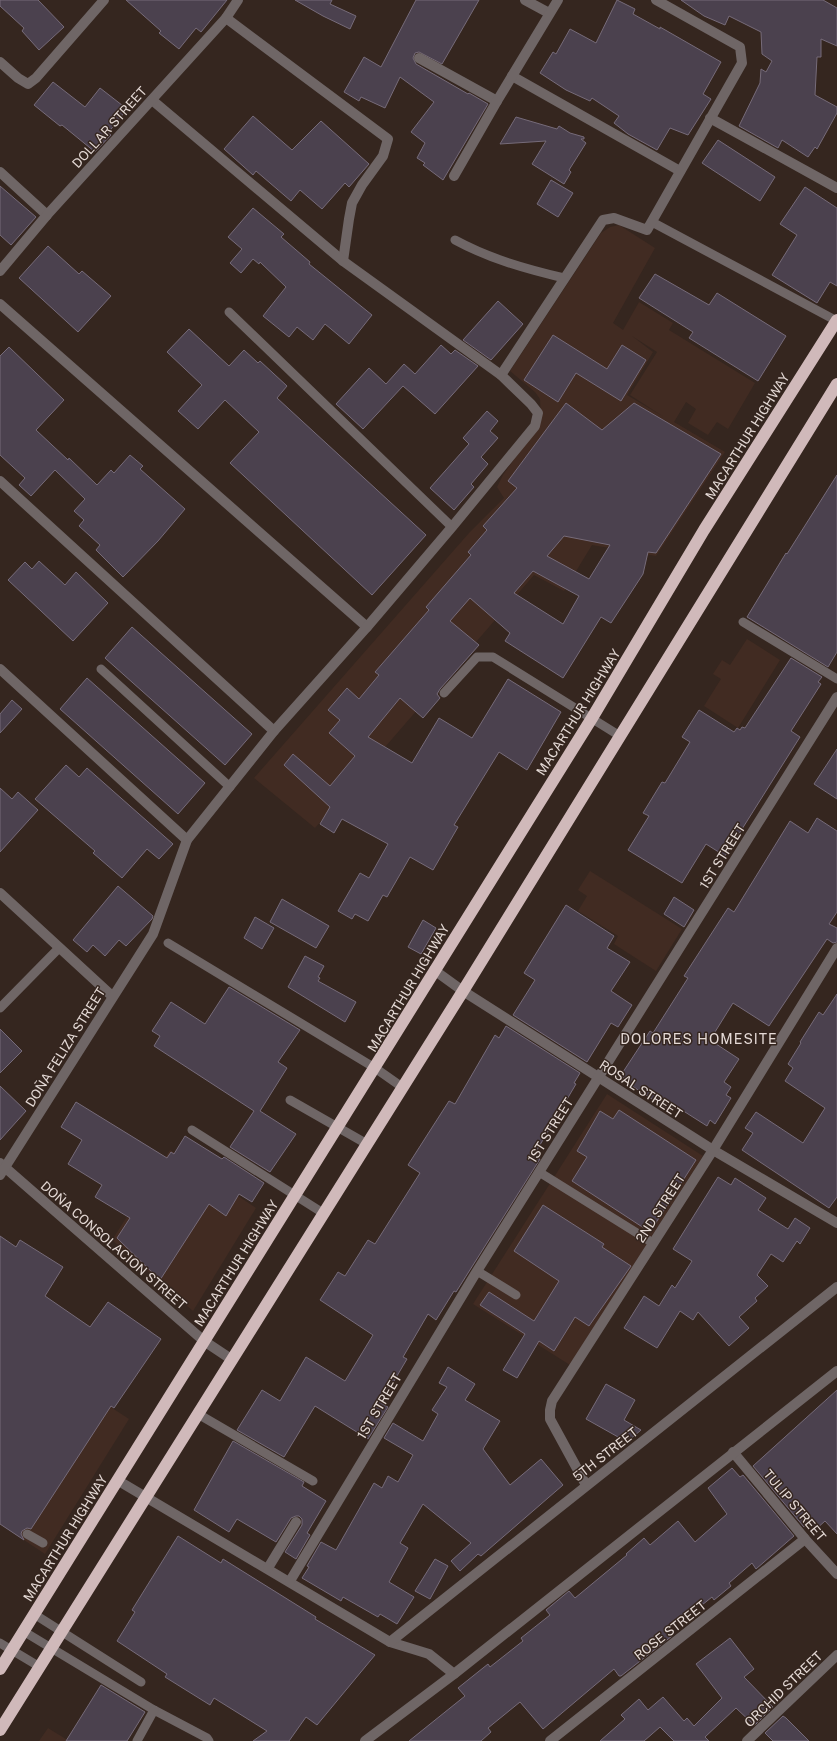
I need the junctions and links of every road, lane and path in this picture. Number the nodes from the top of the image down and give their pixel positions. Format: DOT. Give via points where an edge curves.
graph roads {
  1 [pos="104,0"];
  2 [pos="238,0"];
  3 [pos="524,0"];
  4 [pos="558,0"];
  5 [pos="656,0"];
  6 [pos="549,13"];
  7 [pos="226,18"];
  8 [pos="419,58"];
  9 [pos="0,62"];
  10 [pos="512,76"];
  11 [pos="152,100"];
  12 [pos="497,101"];
  13 [pos="710,118"];
  14 [pos="680,171"];
  15 [pos="0,172"];
  16 [pos="454,176"];
  17 [pos="837,188"];
  18 [pos="47,215"];
  19 [pos="652,222"];
  20 [pos="455,240"];
  21 [pos="343,261"];
  22 [pos="0,271"];
  23 [pos="564,278"];
  24 [pos="0,304"];
  25 [pos="229,312"];
  26 [pos="837,320"];
  27 [pos="501,375"];
  28 [pos="837,384"];
  29 [pos="0,481"];
  30 [pos="452,527"];
  31 [pos="743,622"];
  32 [pos="367,627"];
  33 [pos="0,669"];
  34 [pos="101,669"];
  35 [pos="837,679"];
  36 [pos="444,693"];
  37 [pos="837,697"];
  38 [pos="592,718"];
  39 [pos="274,731"];
  40 [pos="620,736"];
  41 [pos="230,787"];
  42 [pos="187,840"];
  43 [pos="0,894"];
  44 [pos="168,943"];
  45 [pos="59,948"];
  46 [pos="837,948"];
  47 [pos="434,970"];
  48 [pos="463,991"];
  49 [pos="112,996"];
  50 [pos="0,1008"];
  51 [pos="375,1068"];
  52 [pos="599,1077"];
  53 [pos="402,1087"];
  54 [pos="290,1100"];
  55 [pos="338,1128"];
  56 [pos="192,1130"];
  57 [pos="367,1144"];
  58 [pos="713,1150"];
  59 [pos="2,1169"];
  60 [pos="539,1172"];
  61 [pos="296,1194"];
  62 [pos="323,1213"];
  63 [pos="837,1222"];
  64 [pos="653,1243"];
  65 [pos="477,1271"];
  66 [pos="837,1287"];
  67 [pos="516,1295"];
  68 [pos="204,1341"];
  69 [pos="231,1359"];
  70 [pos="837,1371"];
  71 [pos="198,1414"];
  72 [pos="733,1452"];
  73 [pos="118,1480"];
  74 [pos="313,1481"];
  75 [pos="586,1485"];
  76 [pos="146,1498"];
  77 [pos="296,1522"];
  78 [pos="27,1534"];
  79 [pos="805,1539"];
  80 [pos="43,1543"];
  81 [pos="268,1568"];
  82 [pos="837,1574"];
  83 [pos="290,1581"];
  84 [pos="34,1614"];
  85 [pos="23,1631"];
  86 [pos="62,1632"];
  87 [pos="390,1642"];
  88 [pos="0,1643"];
  89 [pos="52,1648"];
  90 [pos="12,1650"];
  91 [pos="837,1656"];
  92 [pos="40,1667"];
  93 [pos="0,1669"];
  94 [pos="454,1674"];
  95 [pos="141,1682"];
  96 [pos="154,1710"];
  97 [pos="0,1730"];
  98 [pos="138,1741"];
  99 [pos="209,1741"];
  100 [pos="365,1741"];
  101 [pos="550,1741"];
  102 [pos="747,1741"];
  1 -- 9 [label="street" via="28,84"];
  2 -- 7 [label="street, DOLLAR STREET"];
  3 -- 6 [label="street"];
  4 -- 6 [label="street"];
  5 -- 13 [label="street" via="740,47 742,63"];
  6 -- 10 [label="street"];
  7 -- 11 [label="street, DOLLAR STREET"];
  7 -- 21 [label="street" via="388,139 383,156 352,203"];
  8 -- 12 [label="street"];
  10 -- 12 [label="street"];
  10 -- 14 [label="street"];
  11 -- 18 [label="street, DOLLAR STREET"];
  11 -- 21 [label="street"];
  12 -- 16 [label="street"];
  13 -- 14 [label="street"];
  13 -- 17 [label="street"];
  14 -- 19 [label="street"];
  15 -- 18 [label="street"];
  18 -- 22 [label="street, DOLLAR STREET"];
  19 -- 23 [label="street" via="648,230 614,218 603,220"];
  19 -- 26 [label="lane"];
  20 -- 23 [label="lane" via="502,261"];
  21 -- 27 [label="street"];
  23 -- 27 [label="street"];
  24 -- 32 [label="street"];
  25 -- 30 [label="lane"];
  26 -- 38 [label="highway, MACARTHUR HIGHWAY" via="708,523"];
  27 -- 30 [label="street, DOÑA FELIZA STREET" via="538,413 535,426"];
  28 -- 40 [label="highway"];
  29 -- 39 [label="street"];
  30 -- 32 [label="street, DOÑA FELIZA STREET"];
  31 -- 35 [label="lane"];
  32 -- 39 [label="street, DOÑA FELIZA STREET"];
  33 -- 42 [label="street"];
  34 -- 41 [label="lane"];
  36 -- 38 [label="lane" via="477,657 493,657"];
  37 -- 52 [label="street, 1ST STREET"];
  38 -- 40 [label="lane"];
  38 -- 47 [label="highway, MACARTHUR HIGHWAY"];
  39 -- 41 [label="street, DOÑA FELIZA STREET"];
  40 -- 48 [label="highway"];
  41 -- 42 [label="street, DOÑA FELIZA STREET"];
  42 -- 49 [label="street, DOÑA FELIZA STREET" via="153,934"];
  43 -- 45 [label="street"];
  44 -- 51 [label="lane"];
  45 -- 49 [label="street"];
  45 -- 50 [label="lane"];
  46 -- 58 [label="street, 2ND STREET"];
  47 -- 48 [label="street, ROSAL STREET"];
  47 -- 51 [label="highway, MACARTHUR HIGHWAY"];
  48 -- 52 [label="street, ROSAL STREET"];
  48 -- 53 [label="highway"];
  49 -- 59 [label="street, DOÑA FELIZA STREET"];
  51 -- 53 [label="lane"];
  51 -- 55 [label="highway, MACARTHUR HIGHWAY"];
  52 -- 58 [label="street, ROSAL STREET"];
  52 -- 60 [label="street, 1ST STREET"];
  53 -- 57 [label="highway"];
  54 -- 55 [label="lane"];
  55 -- 57 [label="lane"];
  55 -- 61 [label="highway, MACARTHUR HIGHWAY"];
  56 -- 61 [label="lane"];
  57 -- 62 [label="highway"];
  58 -- 63 [label="street, ROSAL STREET"];
  58 -- 64 [label="street, 2ND STREET"];
  59 -- 68 [label="street, DOÑA CONSOLACION STREET"];
  60 -- 64 [label="lane"];
  60 -- 65 [label="street, 1ST STREET"];
  61 -- 62 [label="lane"];
  61 -- 68 [label="highway, MACARTHUR HIGHWAY"];
  62 -- 69 [label="highway"];
  64 -- 75 [label="street, 2ND STREET" via="551,1405 550,1419"];
  65 -- 67 [label="lane"];
  65 -- 83 [label="street, 1ST STREET"];
  66 -- 75 [label="street, 5TH STREET"];
  68 -- 69 [label="street, DOÑA CONSOLACION STREET"];
  68 -- 73 [label="highway, MACARTHUR HIGHWAY"];
  69 -- 71 [label="highway"];
  70 -- 72 [label="street"];
  71 -- 74 [label="lane"];
  71 -- 76 [label="highway"];
  72 -- 79 [label="street, TULIP STREET"];
  72 -- 94 [label="street"];
  73 -- 76 [label="street"];
  73 -- 84 [label="highway, MACARTHUR HIGHWAY"];
  75 -- 87 [label="street, 5TH STREET"];
  76 -- 81 [label="street"];
  76 -- 86 [label="highway"];
  77 -- 81 [label="street"];
  78 -- 80 [label="lane"];
  79 -- 82 [label="street, TULIP STREET"];
  79 -- 101 [label="street, ROSE STREET"];
  81 -- 83 [label="street"];
  83 -- 87 [label="street"];
  84 -- 85 [label="highway, MACARTHUR HIGHWAY"];
  84 -- 86 [label="lane"];
  85 -- 89 [label="lane"];
  85 -- 90 [label="highway, MACARTHUR HIGHWAY"];
  86 -- 89 [label="highway"];
  86 -- 95 [label="lane"];
  87 -- 94 [label="street" via="429,1654"];
  88 -- 90 [label="lane"];
  89 -- 92 [label="highway"];
  89 -- 96 [label="lane"];
  90 -- 92 [label="lane"];
  90 -- 93 [label="highway, MACARTHUR HIGHWAY"];
  91 -- 102 [label="street, ORCHID STREET"];
  92 -- 97 [label="highway"];
  94 -- 100 [label="street"];
  96 -- 98 [label="lane"];
  96 -- 99 [label="lane"];
}
